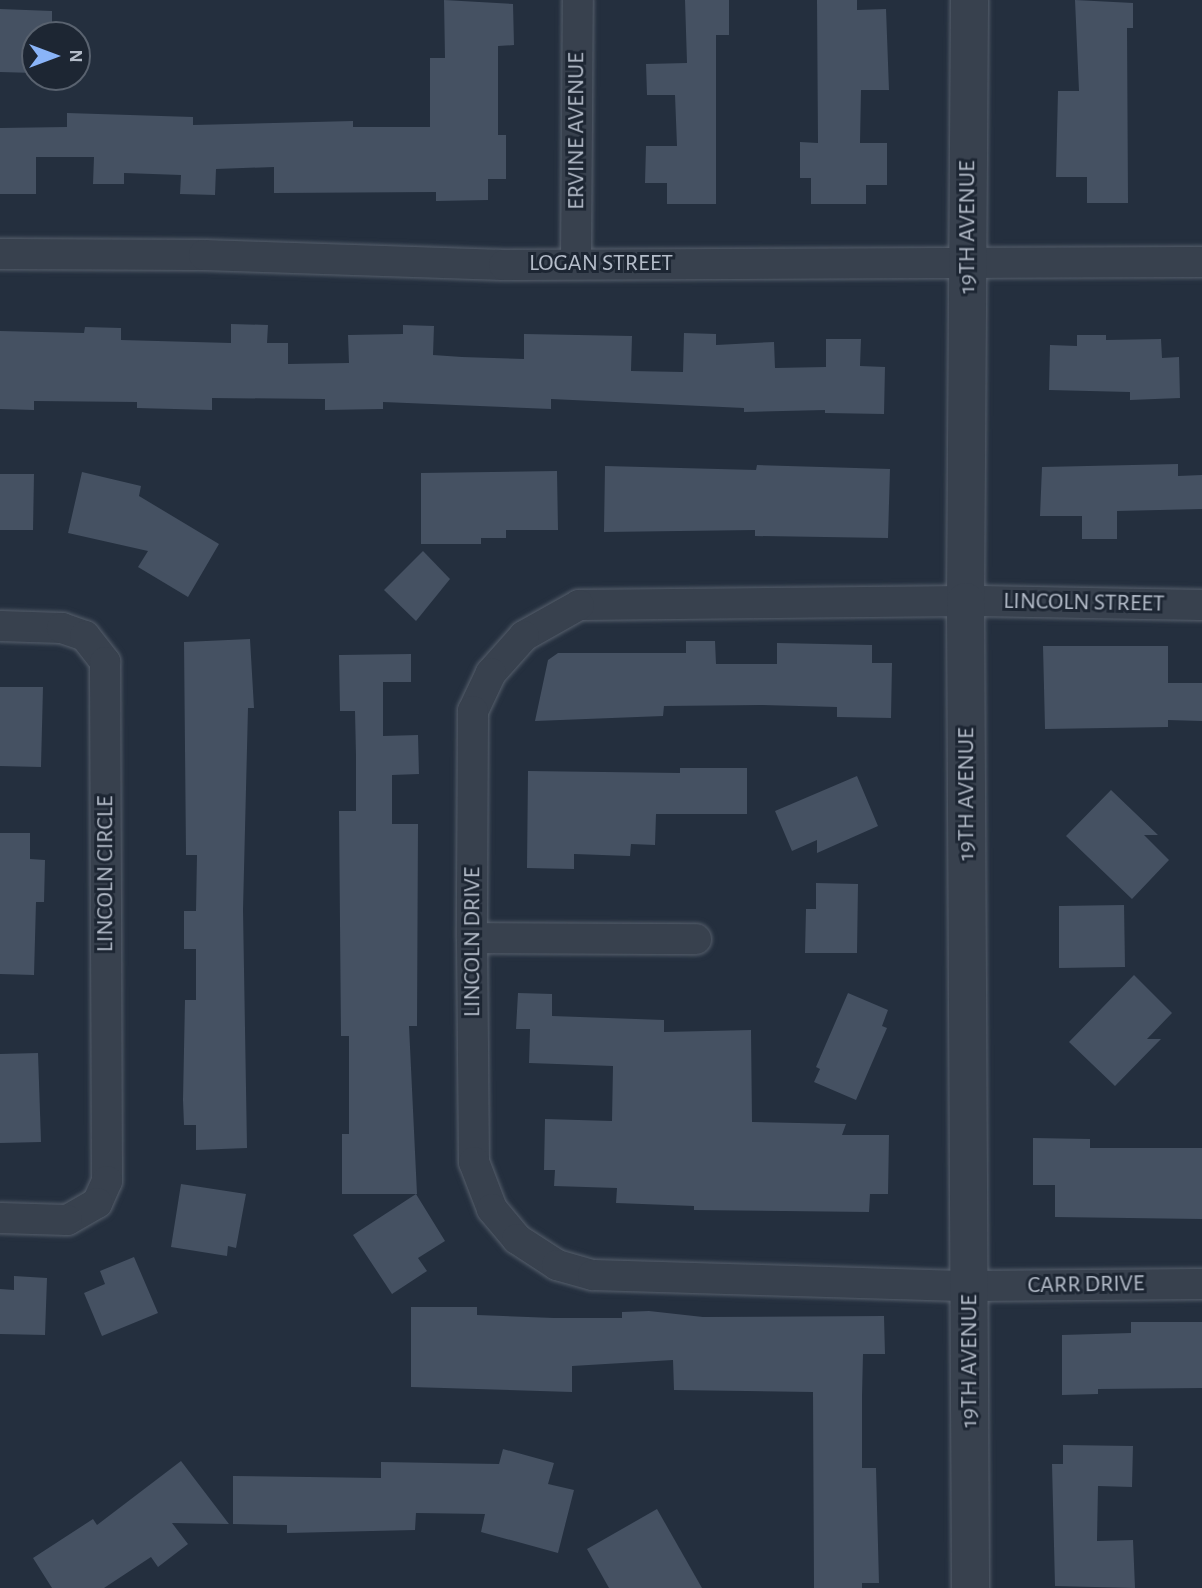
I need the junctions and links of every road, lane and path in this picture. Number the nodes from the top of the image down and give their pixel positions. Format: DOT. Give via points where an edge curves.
graph roads {
  1 [pos="578,0"];
  2 [pos="969,0"];
  3 [pos="0,254"];
  4 [pos="576,262"];
  5 [pos="1202,262"];
  6 [pos="968,265"];
  7 [pos="965,601"];
  8 [pos="1202,605"];
  9 [pos="0,625"];
  10 [pos="472,938"];
  11 [pos="696,939"];
  12 [pos="0,1218"];
  13 [pos="1202,1284"];
  14 [pos="970,1286"];
  15 [pos="970,1588"];
  1 -- 4 [label="street, ERVINE AVENUE"];
  2 -- 6 [label="street, 19TH AVENUE"];
  3 -- 4 [label="street, LOGAN STREET"];
  4 -- 6 [label="street, LOGAN STREET"];
  5 -- 6 [label="street, LOGAN STREET"];
  6 -- 7 [label="street, 19TH AVENUE"];
  7 -- 8 [label="street, LINCOLN STREET"];
  7 -- 10 [label="street, LINCOLN DRIVE" via="579,605 532,629 491,673 473,711"];
  7 -- 14 [label="street, 19TH AVENUE"];
  9 -- 12 [label="street, LINCOLN CIRCLE" via="62,628 85,636 105,662 107,1181 97,1203 67,1220"];
  10 -- 11 [label="street"];
  10 -- 14 [label="street, LINCOLN DRIVE" via="474,1163 492,1209 517,1239 557,1265 593,1275"];
  13 -- 14 [label="street, CARR DRIVE"];
  14 -- 15 [label="street, 19TH AVENUE"];
}
